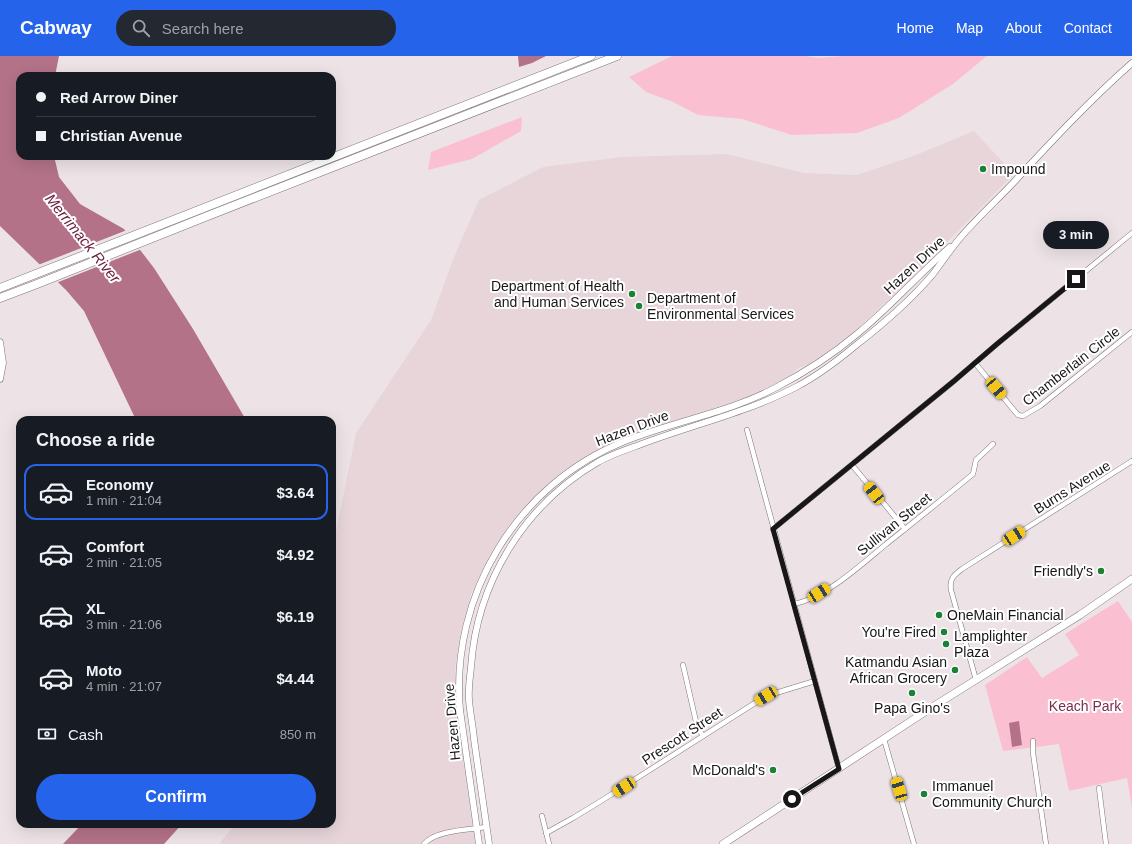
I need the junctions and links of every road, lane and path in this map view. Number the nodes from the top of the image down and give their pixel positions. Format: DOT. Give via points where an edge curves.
graph roads {
  1 [pos="591,56"];
  2 [pos="617,56"];
  3 [pos="1132,63"];
  4 [pos="336,156"];
  5 [pos="326,160"];
  6 [pos="1132,233"];
  7 [pos="960,238"];
  8 [pos="31,276"];
  9 [pos="37,284"];
  10 [pos="0,285"];
  11 [pos="0,288"];
  12 [pos="0,298"];
  13 [pos="0,302"];
  14 [pos="1132,332"];
  15 [pos="0,342"];
  16 [pos="975,363"];
  17 [pos="0,379"];
  18 [pos="747,430"];
  19 [pos="993,444"];
  20 [pos="1132,461"];
  21 [pos="852,465"];
  22 [pos="773,529"];
  23 [pos="905,529"];
  24 [pos="1132,579"];
  25 [pos="794,604"];
  26 [pos="683,665"];
  27 [pos="976,680"];
  28 [pos="815,681"];
  29 [pos="702,736"];
  30 [pos="884,739"];
  31 [pos="1033,741"];
  32 [pos="839,769"];
  33 [pos="1099,788"];
  34 [pos="542,816"];
  35 [pos="486,827"];
  36 [pos="477,828"];
  37 [pos="546,833"];
  38 [pos="424,844"];
  39 [pos="479,844"];
  40 [pos="489,844"];
  41 [pos="549,844"];
  42 [pos="723,844"];
  43 [pos="914,844"];
  44 [pos="1046,844"];
  45 [pos="1106,844"];
  1 -- 4 [label="highway"];
  2 -- 9 [label="highway"];
  3 -- 7 [label="street, Hazen Drive" via="1075,116"];
  5 -- 8 [label="highway"];
  6 -- 16 [label="street"];
  7 -- 35 [label="street, Hazen Drive" via="931,275 904,303 857,345 815,375 771,399 601,460 555,493 530,520 492,578 475,633 469,699"];
  7 -- 36 [label="street, Hazen Drive" via="856,334 810,368 747,401 625,441 597,453 556,482 524,514 501,544 479,583 464,635 459,699"];
  8 -- 10 [label="highway"];
  8 -- 11 [label="highway"];
  9 -- 12 [label="highway"];
  9 -- 13 [label="highway"];
  14 -- 16 [label="street, Chamberlain Circle" via="1040,406 1023,416 1018,415"];
  15 -- 17 [label="street" via="3,362"];
  16 -- 21 [label="street"];
  18 -- 22 [label="street"];
  19 -- 23 [label="street, Sullivan Street" via="976,460 973,474"];
  20 -- 27 [label="street, Burns Avenue" via="953,577 950,582 951,590"];
  21 -- 22 [label="street"];
  21 -- 23 [label="street"];
  22 -- 25 [label="street"];
  23 -- 25 [label="street, Sullivan Street" via="841,580"];
  24 -- 27 [label="main road"];
  25 -- 28 [label="street"];
  26 -- 29 [label="street" via="697,726"];
  27 -- 30 [label="main road"];
  28 -- 29 [label="street, Prescott Street" via="766,696"];
  28 -- 32 [label="street"];
  29 -- 37 [label="street, Prescott Street" via="574,818"];
  30 -- 32 [label="main road"];
  30 -- 43 [label="street"];
  31 -- 44 [label="street"];
  32 -- 42 [label="main road"];
  33 -- 45 [label="street"];
  34 -- 37 [label="street"];
  35 -- 36 [label="street"];
  35 -- 40 [label="street, Hazen Drive"];
  36 -- 38 [label="street" via="443,833"];
  36 -- 39 [label="street, Hazen Drive"];
  37 -- 41 [label="street"];
}
